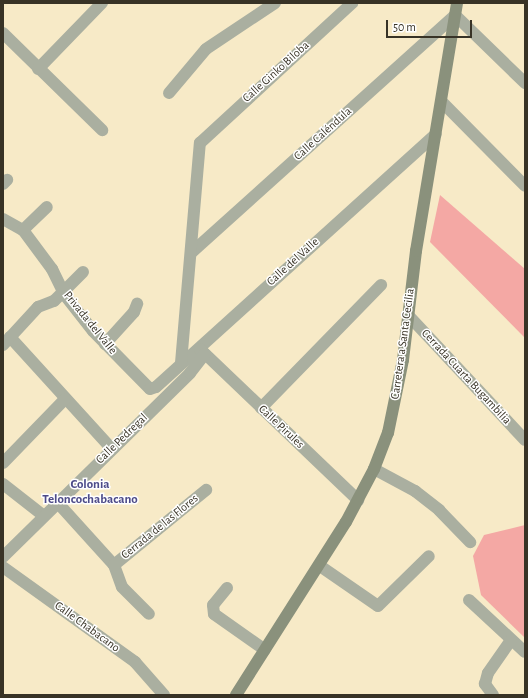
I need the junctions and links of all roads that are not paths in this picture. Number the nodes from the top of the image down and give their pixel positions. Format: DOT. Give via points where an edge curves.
graph roads {
  1 [pos="102,3"];
  2 [pos="275,3"];
  3 [pos="352,3"];
  4 [pos="456,9"];
  5 [pos="3,33"];
  6 [pos="38,69"];
  7 [pos="525,83"];
  8 [pos="169,93"];
  9 [pos="442,102"];
  10 [pos="102,130"];
  11 [pos="436,134"];
  12 [pos="525,186"];
  13 [pos="47,207"];
  14 [pos="3,220"];
  15 [pos="23,230"];
  16 [pos="191,253"];
  17 [pos="83,272"];
  18 [pos="380,285"];
  19 [pos="64,294"];
  20 [pos="137,304"];
  21 [pos="408,315"];
  22 [pos="6,341"];
  23 [pos="105,344"];
  24 [pos="201,350"];
  25 [pos="181,363"];
  26 [pos="150,389"];
  27 [pos="65,399"];
  28 [pos="261,408"];
  29 [pos="525,440"];
  30 [pos="112,449"];
  31 [pos="3,463"];
  32 [pos="374,469"];
  33 [pos="3,484"];
  34 [pos="206,490"];
  35 [pos="358,500"];
  36 [pos="57,502"];
  37 [pos="44,516"];
  38 [pos="470,542"];
  39 [pos="429,556"];
  40 [pos="3,557"];
  41 [pos="114,565"];
  42 [pos="320,566"];
  43 [pos="3,567"];
  44 [pos="227,588"];
  45 [pos="470,600"];
  46 [pos="149,614"];
  47 [pos="511,640"];
  48 [pos="265,650"];
  49 [pos="525,652"];
  50 [pos="164,695"];
  51 [pos="236,695"];
  52 [pos="493,695"];
  1 -- 6 [label="street"];
  2 -- 8 [label="street" via="206,49"];
  3 -- 16 [label="street, Calle Ginko Biloba" via="200,143"];
  4 -- 7 [label="street"];
  4 -- 9 [label="main road, Carretera a Santa Cecilia"];
  4 -- 16 [label="street, Calle Caléndula"];
  5 -- 6 [label="street"];
  6 -- 10 [label="street"];
  9 -- 11 [label="main road, Carretera a Santa Cecilia"];
  9 -- 12 [label="street"];
  11 -- 21 [label="main road, Carretera a Santa Cecilia"];
  11 -- 24 [label="street, Calle del Valle"];
  13 -- 15 [label="street"];
  14 -- 15 [label="street, Privada del Valle"];
  15 -- 19 [label="street, Privada del Valle" via="45,258"];
  16 -- 25 [label="street"];
  17 -- 19 [label="street"];
  18 -- 28 [label="street"];
  19 -- 22 [label="street" via="38,307"];
  19 -- 23 [label="street, Privada del Valle"];
  20 -- 23 [label="street" via="134,312"];
  21 -- 29 [label="street, Cerrada Cuarta Bugambilia"];
  21 -- 32 [label="main road, Carretera a Santa Cecilia" via="403,360 393,411 388,433"];
  22 -- 27 [label="street"];
  23 -- 26 [label="street, Privada del Valle"];
  24 -- 25 [label="street, Calle del Valle"];
  24 -- 28 [label="street, Calle Pirules"];
  24 -- 30 [label="street, Calle Pedregal" via="190,373"];
  25 -- 26 [label="street, Calle del Valle" via="156,387"];
  27 -- 30 [label="street"];
  27 -- 31 [label="street"];
  28 -- 35 [label="street, Calle Pirules"];
  30 -- 36 [label="street, Calle Pedregal"];
  32 -- 35 [label="main road, Carretera a Santa Cecilia"];
  32 -- 38 [label="street" via="415,491 439,510"];
  33 -- 37 [label="street"];
  34 -- 41 [label="street, Cerrada de las Flores"];
  35 -- 42 [label="main road, Carretera a Santa Cecilia"];
  36 -- 37 [label="street, Calle Pedregal"];
  36 -- 41 [label="street, Cerrada de las Flores"];
  37 -- 40 [label="street, Calle Pedregal"];
  39 -- 42 [label="street" via="378,606"];
  41 -- 46 [label="street, Cerrada de las Flores" via="122,587"];
  42 -- 48 [label="main road, Carretera a Santa Cecilia"];
  43 -- 50 [label="street, Calle Chabacano" via="135,662"];
  44 -- 48 [label="street" via="213,605 214,614"];
  45 -- 47 [label="street"];
  47 -- 49 [label="street"];
  47 -- 52 [label="street" via="488,673 485,684"];
  48 -- 51 [label="main road, Carretera a Santa Cecilia"];
}
